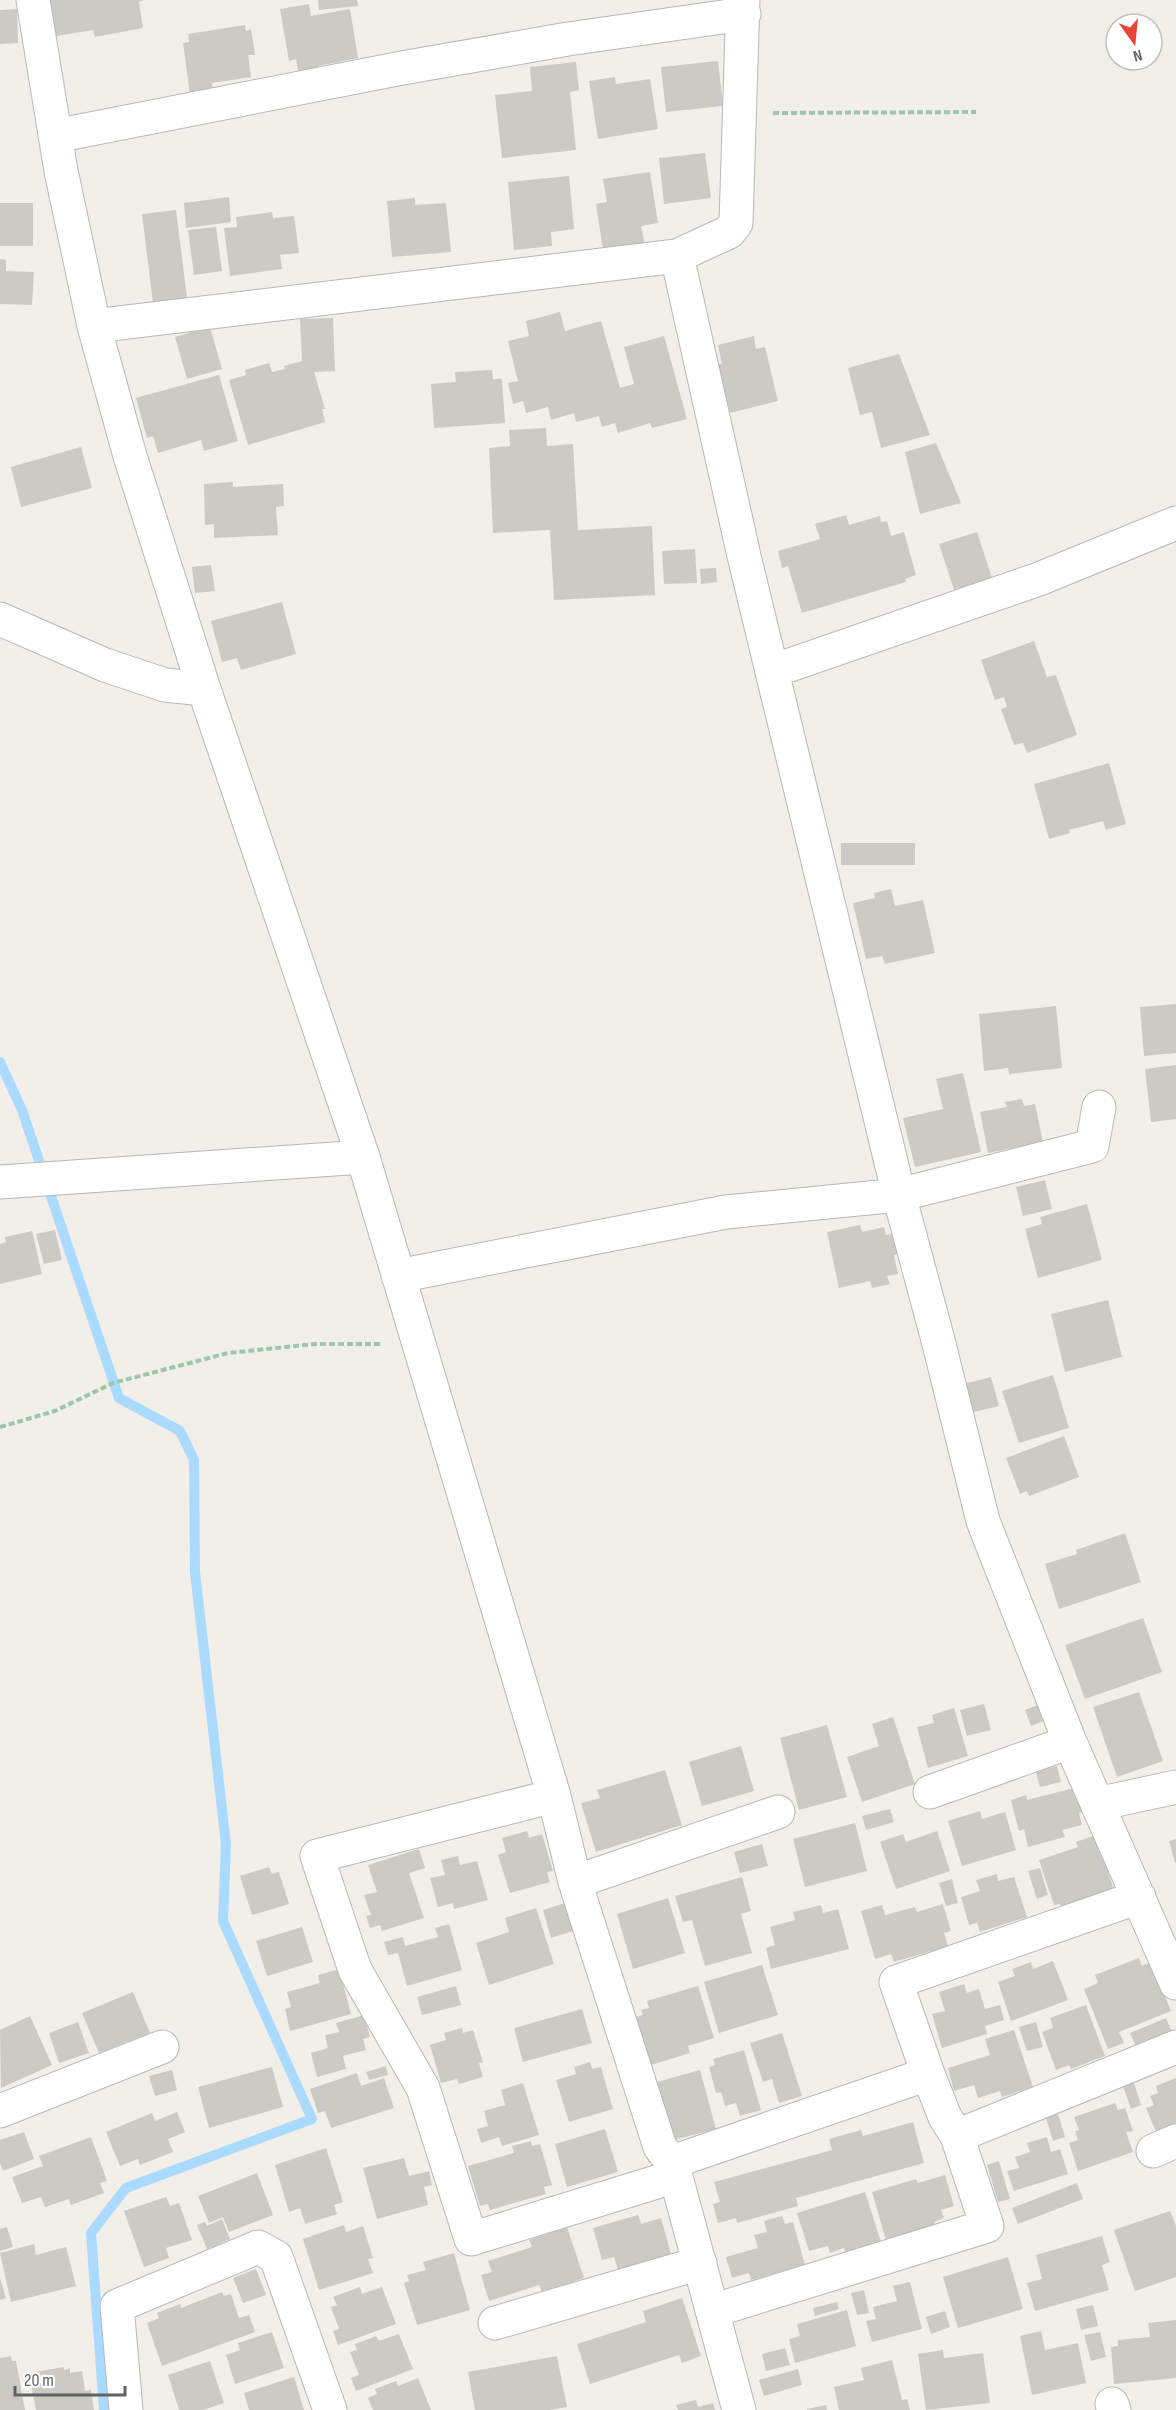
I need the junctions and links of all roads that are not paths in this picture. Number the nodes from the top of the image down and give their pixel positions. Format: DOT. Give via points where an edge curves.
graph roads {
  1 [pos="33,0"];
  2 [pos="743,7"];
  3 [pos="55,136"];
  4 [pos="677,256"];
  5 [pos="94,326"];
  6 [pos="1176,523"];
  7 [pos="0,619"];
  8 [pos="771,668"];
  9 [pos="204,689"];
  10 [pos="1099,1107"];
  11 [pos="363,1157"];
  12 [pos="0,1182"];
  13 [pos="900,1195"];
  14 [pos="398,1276"];
  15 [pos="1070,1742"];
  16 [pos="1176,1787"];
  17 [pos="930,1792"];
  18 [pos="554,1796"];
  19 [pos="1097,1804"];
  20 [pos="778,1812"];
  21 [pos="575,1882"];
  22 [pos="1139,1897"];
  23 [pos="1176,1983"];
  24 [pos="162,2046"];
  25 [pos="1176,2047"];
  26 [pos="928,2074"];
  27 [pos="0,2111"];
  28 [pos="957,2136"];
  29 [pos="674,2169"];
  30 [pos="700,2263"];
  31 [pos="712,2311"];
  32 [pos="495,2323"];
  33 [pos="126,2410"];
  34 [pos="330,2410"];
  35 [pos="739,2410"];
  1 -- 3 [label="street"];
  2 -- 3 [label="street"];
  2 -- 4 [label="street" via="736,223 729,232"];
  3 -- 5 [label="street"];
  4 -- 5 [label="street"];
  4 -- 8 [label="street"];
  5 -- 9 [label="street" via="130,456"];
  6 -- 8 [label="street" via="1039,579"];
  7 -- 9 [label="street" via="105,665 165,685"];
  8 -- 13 [label="street"];
  9 -- 11 [label="street"];
  10 -- 13 [label="street" via="1092,1146"];
  11 -- 12 [label="street"];
  11 -- 14 [label="street"];
  13 -- 14 [label="street" via="726,1212"];
  13 -- 15 [label="street" via="983,1521"];
  14 -- 18 [label="street"];
  15 -- 17 [label="street"];
  15 -- 19 [label="street"];
  16 -- 19 [label="street"];
  18 -- 21 [label="street"];
  18 -- 29 [label="street" via="317,1856 355,1970 423,2088 471,2240"];
  19 -- 22 [label="street"];
  20 -- 21 [label="street"];
  21 -- 29 [label="street" via="660,2147"];
  22 -- 23 [label="street"];
  22 -- 26 [label="street" via="896,1982"];
  24 -- 27 [label="street"];
  25 -- 28 [label="street"];
  26 -- 28 [label="street" via="945,2118"];
  26 -- 29 [label="street"];
  28 -- 31 [label="street" via="987,2226"];
  29 -- 30 [label="street"];
  30 -- 31 [label="street"];
  30 -- 32 [label="street"];
  31 -- 35 [label="street"];
  33 -- 34 [label="street" via="117,2306 258,2247 276,2257"];
}
